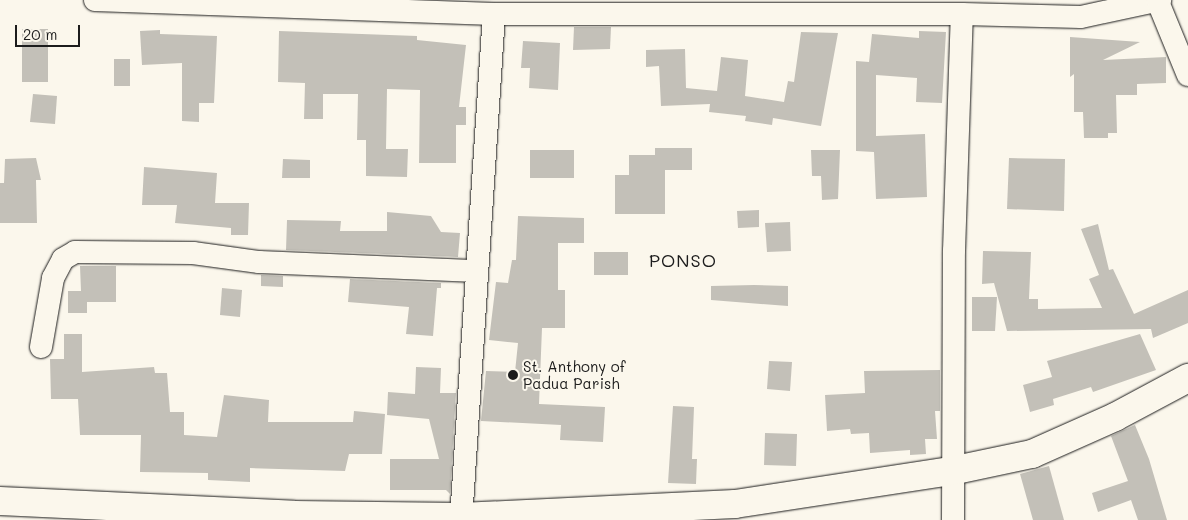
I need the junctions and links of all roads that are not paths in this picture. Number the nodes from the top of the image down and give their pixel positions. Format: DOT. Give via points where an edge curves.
graph roads {
  1 [pos="95,0"];
  2 [pos="1159,1"];
  3 [pos="237,3"];
  4 [pos="592,7"];
  5 [pos="494,14"];
  6 [pos="962,14"];
  7 [pos="1188,75"];
  8 [pos="477,271"];
  9 [pos="41,347"];
  10 [pos="1188,378"];
  11 [pos="951,470"];
  12 [pos="0,501"];
  13 [pos="461,518"];
  14 [pos="953,520"];
  1 -- 3 [label="street"];
  2 -- 6 [label="street" via="1081,17"];
  2 -- 7 [label="street"];
  3 -- 5 [label="street"];
  4 -- 5 [label="street"];
  4 -- 6 [label="street"];
  5 -- 8 [label="street"];
  6 -- 11 [label="street"];
  8 -- 9 [label="street" via="258,262 192,253 75,252 63,259 53,278"];
  8 -- 13 [label="street"];
  10 -- 11 [label="main road" via="1115,418 1032,454"];
  11 -- 13 [label="main road" via="735,504"];
  11 -- 14 [label="street"];
  12 -- 13 [label="main road" via="294,515"];
}
